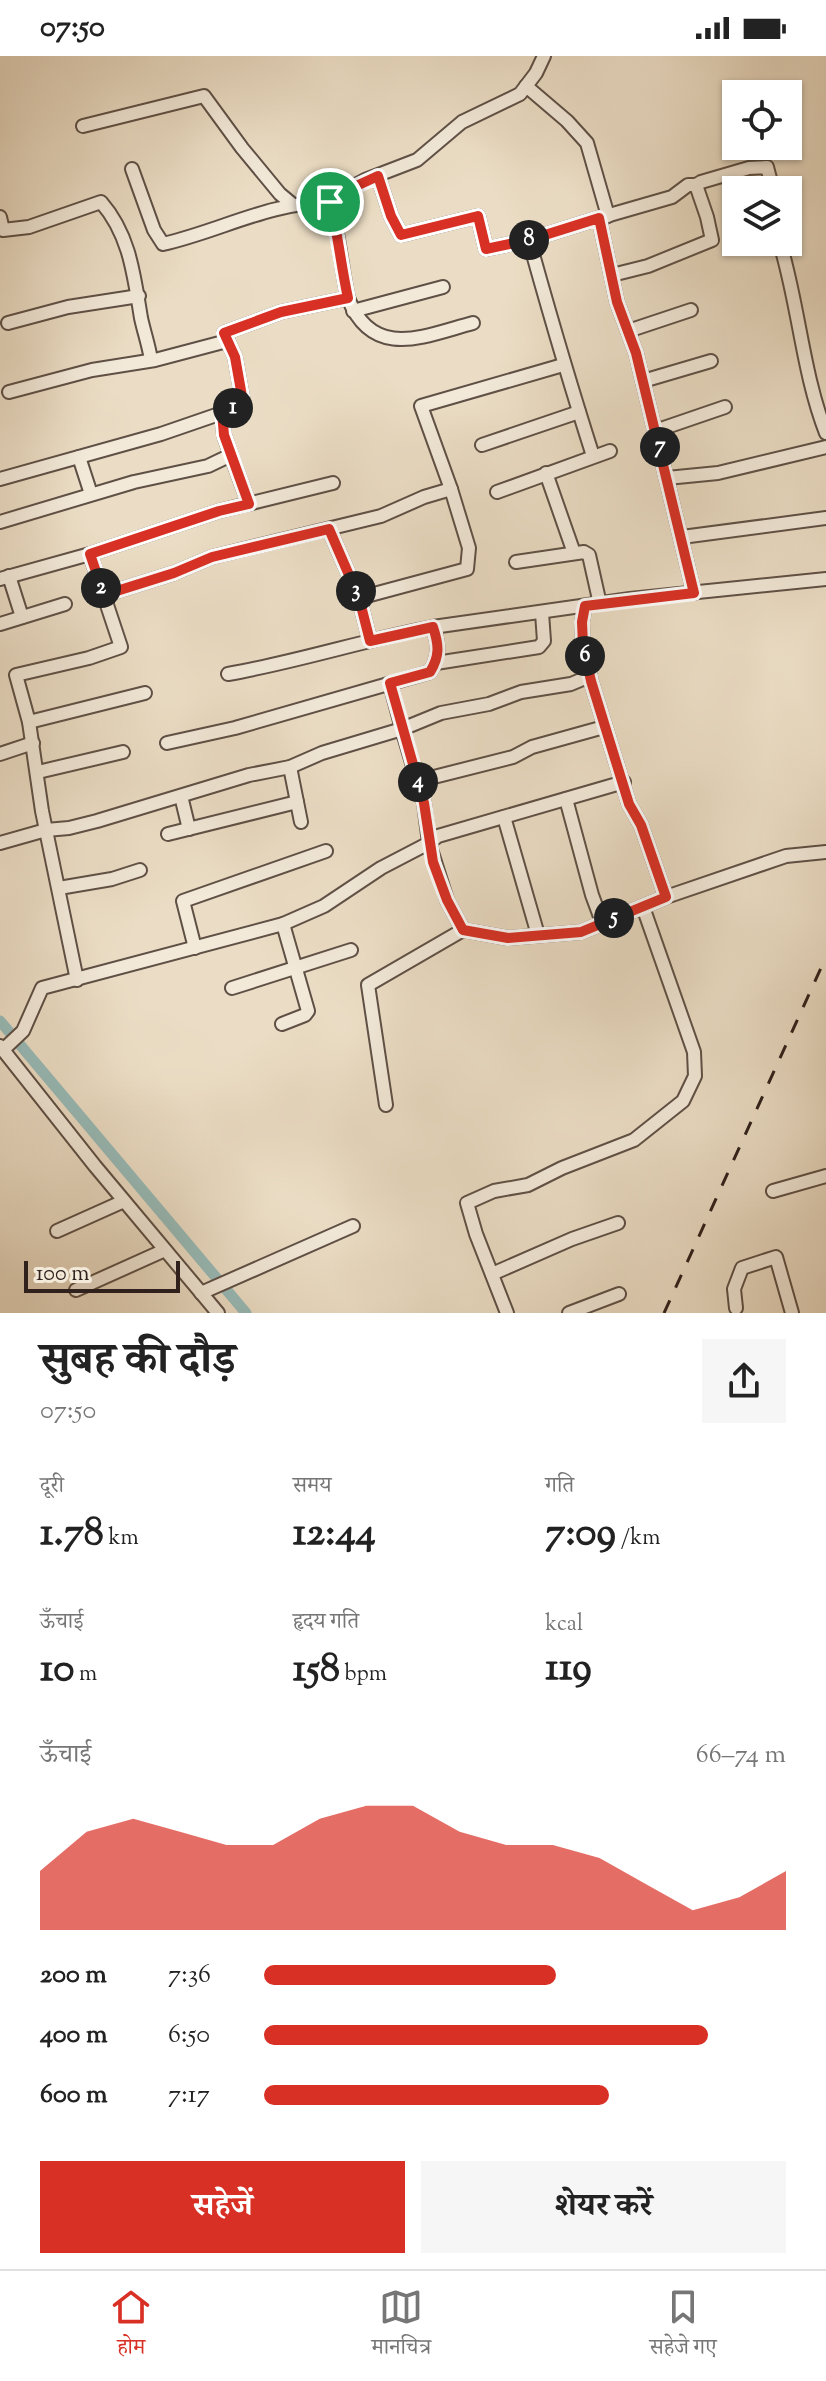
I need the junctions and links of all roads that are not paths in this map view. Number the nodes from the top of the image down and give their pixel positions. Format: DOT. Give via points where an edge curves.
graph roads {
  1 [pos="544,56"];
  2 [pos="526,86"];
  3 [pos="83,126"];
  4 [pos="132,169"];
  5 [pos="378,176"];
  6 [pos="769,176"];
  7 [pos="696,185"];
  8 [pos="330,202"];
  9 [pos="292,204"];
  10 [pos="0,217"];
  11 [pos="603,217"];
  12 [pos="529,240"];
  13 [pos="783,256"];
  14 [pos="612,275"];
  15 [pos="443,287"];
  16 [pos="139,296"];
  17 [pos="348,298"];
  18 [pos="691,310"];
  19 [pos="353,311"];
  20 [pos="8,323"];
  21 [pos="473,323"];
  22 [pos="628,331"];
  23 [pos="227,341"];
  24 [pos="151,360"];
  25 [pos="711,361"];
  26 [pos="563,365"];
  27 [pos="643,381"];
  28 [pos="9,392"];
  29 [pos="725,407"];
  30 [pos="579,412"];
  31 [pos="222,413"];
  32 [pos="655,431"];
  33 [pos="826,433"];
  34 [pos="482,445"];
  35 [pos="826,447"];
  36 [pos="610,451"];
  37 [pos="231,455"];
  38 [pos="593,456"];
  39 [pos="79,457"];
  40 [pos="546,473"];
  41 [pos="667,478"];
  42 [pos="0,479"];
  43 [pos="333,483"];
  44 [pos="451,489"];
  45 [pos="497,492"];
  46 [pos="91,494"];
  47 [pos="249,504"];
  48 [pos="826,518"];
  49 [pos="0,522"];
  50 [pos="329,529"];
  51 [pos="682,537"];
  52 [pos="574,553"];
  53 [pos="90,554"];
  54 [pos="516,562"];
  55 [pos="5,578"];
  56 [pos="826,579"];
  57 [pos="694,593"];
  58 [pos="104,595"];
  59 [pos="359,598"];
  60 [pos="65,604"];
  61 [pos="600,604"];
  62 [pos="585,606"];
  63 [pos="542,613"];
  64 [pos="22,617"];
  65 [pos="0,624"];
  66 [pos="433,627"];
  67 [pos="370,641"];
  68 [pos="436,663"];
  69 [pos="228,674"];
  70 [pos="590,676"];
  71 [pos="390,683"];
  72 [pos="145,693"];
  73 [pos="29,722"];
  74 [pos="604,727"];
  75 [pos="402,729"];
  76 [pos="33,743"];
  77 [pos="167,743"];
  78 [pos="123,752"];
  79 [pos="0,754"];
  80 [pos="290,767"];
  81 [pos="38,772"];
  82 [pos="418,781"];
  83 [pos="624,782"];
  84 [pos="181,796"];
  85 [pos="566,799"];
  86 [pos="297,802"];
  87 [pos="504,817"];
  88 [pos="301,822"];
  89 [pos="189,829"];
  90 [pos="46,830"];
  91 [pos="168,834"];
  92 [pos="0,843"];
  93 [pos="429,843"];
  94 [pos="326,851"];
  95 [pos="826,852"];
  96 [pos="140,870"];
  97 [pos="59,888"];
  98 [pos="666,897"];
  99 [pos="643,907"];
  100 [pos="602,922"];
  101 [pos="283,924"];
  102 [pos="463,930"];
  103 [pos="538,935"];
  104 [pos="195,948"];
  105 [pos="351,950"];
  106 [pos="296,968"];
  107 [pos="77,980"];
  108 [pos="232,988"];
  109 [pos="282,1024"];
  110 [pos="2,1048"];
  111 [pos="386,1105"];
  112 [pos="825,1179"];
  113 [pos="773,1191"];
  114 [pos="124,1201"];
  115 [pos="618,1223"];
  116 [pos="353,1226"];
  117 [pos="57,1231"];
  118 [pos="165,1250"];
  119 [pos="492,1274"];
  120 [pos="76,1290"];
  121 [pos="201,1293"];
  122 [pos="619,1294"];
  123 [pos="736,1308"];
  124 [pos="218,1313"];
  125 [pos="507,1313"];
  126 [pos="569,1313"];
  127 [pos="792,1313"];
  1 -- 2 [label="street"];
  2 -- 5 [label="street" via="520,94 462,122 417,160"];
  2 -- 11 [label="street" via="587,143"];
  3 -- 9 [label="street" via="204,96"];
  4 -- 9 [label="street" via="163,244"];
  5 -- 8 [label="street"];
  5 -- 12 [label="street" via="401,235 478,216 486,249"];
  6 -- 7 [label="street" via="767,167 749,168"];
  7 -- 11 [label="street"];
  7 -- 14 [label="street" via="712,240"];
  8 -- 9 [label="street"];
  8 -- 17 [label="street"];
  10 -- 16 [label="street" via="3,230 29,227 101,202 124,236"];
  11 -- 12 [label="street"];
  11 -- 14 [label="street"];
  12 -- 26 [label="street"];
  13 -- 33 [label="street"];
  14 -- 22 [label="street"];
  15 -- 19 [label="street"];
  16 -- 20 [label="street"];
  16 -- 24 [label="street"];
  17 -- 19 [label="street"];
  17 -- 23 [label="street" via="281,312 224,333"];
  18 -- 22 [label="street"];
  19 -- 21 [label="street" via="389,340 405,341"];
  22 -- 27 [label="street"];
  23 -- 24 [label="street"];
  23 -- 31 [label="street" via="243,402"];
  24 -- 28 [label="street"];
  25 -- 27 [label="street"];
  26 -- 30 [label="street"];
  26 -- 44 [label="street" via="421,406"];
  27 -- 32 [label="street"];
  29 -- 32 [label="street"];
  30 -- 34 [label="street"];
  30 -- 38 [label="street"];
  31 -- 37 [label="street"];
  31 -- 39 [label="street"];
  32 -- 41 [label="street"];
  35 -- 41 [label="street" via="718,473"];
  36 -- 38 [label="street"];
  37 -- 46 [label="street" via="208,466"];
  37 -- 47 [label="street"];
  38 -- 40 [label="street"];
  39 -- 42 [label="street"];
  39 -- 46 [label="street"];
  40 -- 45 [label="street"];
  40 -- 52 [label="street"];
  41 -- 51 [label="street"];
  43 -- 47 [label="street"];
  44 -- 50 [label="street"];
  44 -- 59 [label="street" via="469,548 467,569"];
  46 -- 49 [label="street"];
  47 -- 53 [label="street"];
  48 -- 51 [label="street"];
  50 -- 58 [label="street" via="212,557"];
  50 -- 59 [label="street"];
  51 -- 57 [label="street"];
  52 -- 54 [label="street"];
  52 -- 61 [label="street" via="589,555"];
  53 -- 55 [label="street"];
  53 -- 58 [label="street"];
  55 -- 64 [label="street"];
  56 -- 57 [label="street"];
  57 -- 61 [label="street"];
  58 -- 73 [label="street" via="121,647 16,675"];
  59 -- 67 [label="street"];
  60 -- 64 [label="street"];
  61 -- 62 [label="street"];
  62 -- 63 [label="street"];
  62 -- 70 [label="street" via="582,622"];
  63 -- 66 [label="street"];
  63 -- 68 [label="street" via="544,641 539,647"];
  64 -- 65 [label="street"];
  66 -- 67 [label="street"];
  66 -- 68 [label="street"];
  67 -- 69 [label="street"];
  68 -- 71 [label="street" via="430,672"];
  70 -- 74 [label="street"];
  70 -- 75 [label="street" via="441,713"];
  71 -- 75 [label="street"];
  71 -- 77 [label="street"];
  72 -- 73 [label="street"];
  73 -- 76 [label="street"];
  74 -- 82 [label="street"];
  74 -- 83 [label="street"];
  75 -- 80 [label="street"];
  75 -- 82 [label="street"];
  76 -- 79 [label="street"];
  76 -- 81 [label="street"];
  78 -- 81 [label="street"];
  80 -- 84 [label="street"];
  80 -- 86 [label="street"];
  81 -- 90 [label="street"];
  82 -- 93 [label="street"];
  83 -- 85 [label="street"];
  83 -- 98 [label="street"];
  84 -- 89 [label="street"];
  84 -- 90 [label="street"];
  85 -- 87 [label="street"];
  85 -- 100 [label="street"];
  86 -- 88 [label="street"];
  86 -- 89 [label="street"];
  87 -- 93 [label="street"];
  87 -- 103 [label="street"];
  89 -- 91 [label="street"];
  90 -- 92 [label="street"];
  90 -- 97 [label="street"];
  93 -- 101 [label="street" via="324,906"];
  93 -- 102 [label="street"];
  94 -- 104 [label="street" via="183,901"];
  95 -- 98 [label="street" via="786,856"];
  96 -- 97 [label="street"];
  97 -- 107 [label="street"];
  98 -- 99 [label="street"];
  99 -- 100 [label="street"];
  99 -- 119 [label="street" via="694,1052 695,1076 683,1101 634,1140 528,1185 467,1203"];
  100 -- 103 [label="street" via="581,932"];
  101 -- 104 [label="street"];
  101 -- 106 [label="street"];
  102 -- 103 [label="street" via="508,938"];
  102 -- 111 [label="street" via="368,985"];
  104 -- 107 [label="street"];
  105 -- 106 [label="street"];
  106 -- 108 [label="street"];
  106 -- 109 [label="street" via="308,1011"];
  107 -- 110 [label="street" via="42,988 23,1031"];
  110 -- 114 [label="street"];
  112 -- 113 [label="street"];
  114 -- 117 [label="street"];
  114 -- 118 [label="street"];
  115 -- 119 [label="street"];
  116 -- 121 [label="street"];
  118 -- 120 [label="street"];
  118 -- 121 [label="street"];
  119 -- 125 [label="street"];
  121 -- 124 [label="street"];
  122 -- 126 [label="street"];
  123 -- 127 [label="street" via="734,1289 742,1268 776,1257"];
}
